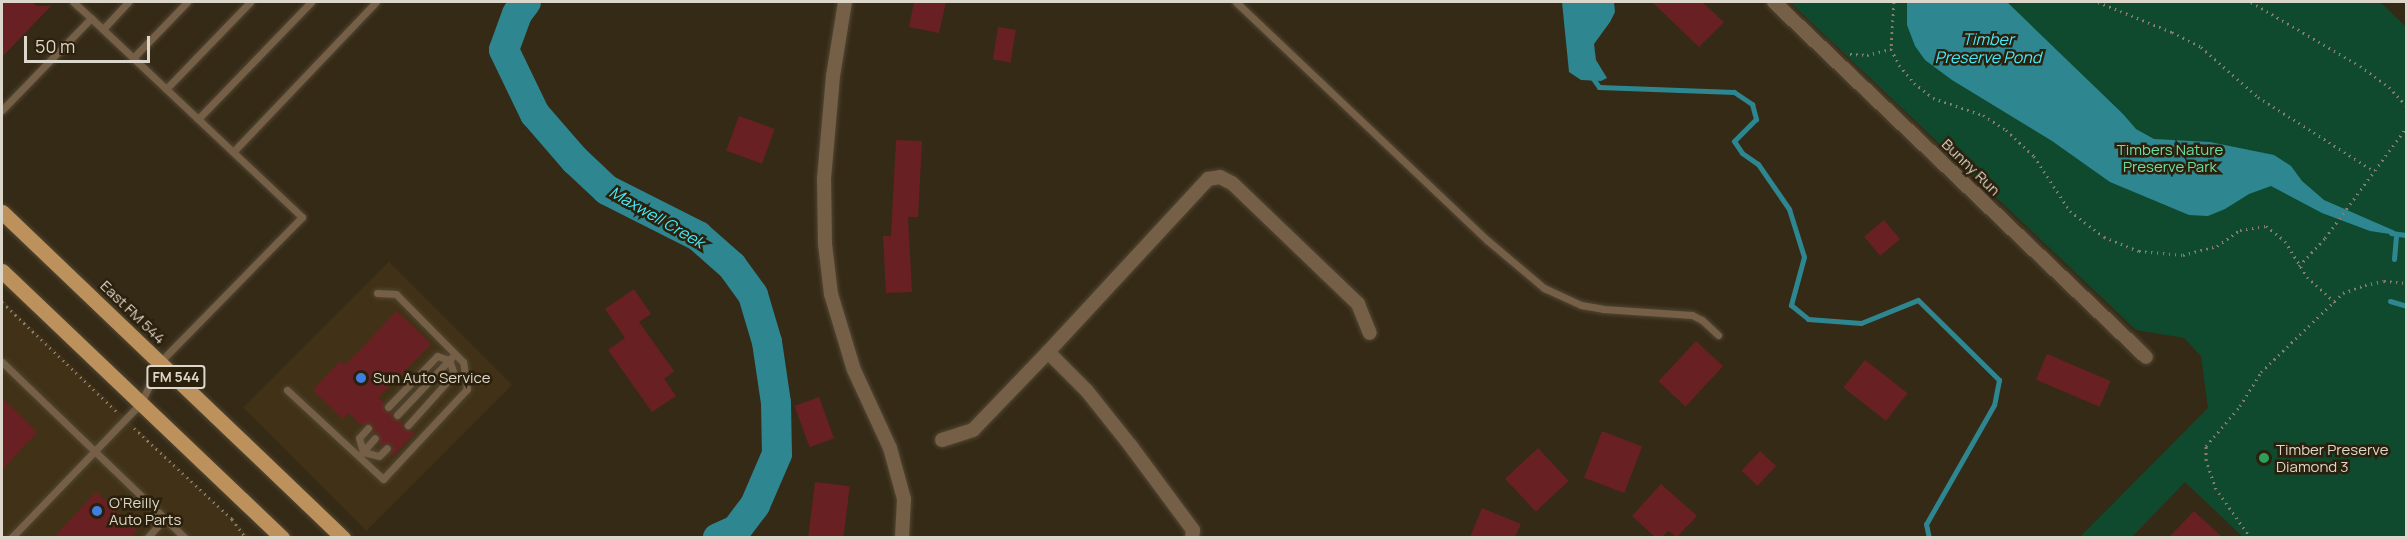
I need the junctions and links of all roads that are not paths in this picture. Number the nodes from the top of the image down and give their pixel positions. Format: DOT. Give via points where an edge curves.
graph roads {
  1 [pos="73,2"];
  2 [pos="128,2"];
  3 [pos="187,2"];
  4 [pos="250,2"];
  5 [pos="311,2"];
  6 [pos="376,2"];
  7 [pos="845,2"];
  8 [pos="1236,2"];
  9 [pos="1774,2"];
  10 [pos="91,18"];
  11 [pos="103,29"];
  12 [pos="133,58"];
  13 [pos="166,89"];
  14 [pos="2,110"];
  15 [pos="198,119"];
  16 [pos="233,152"];
  17 [pos="2,212"];
  18 [pos="2,271"];
  19 [pos="377,293"];
  20 [pos="1371,333"];
  21 [pos="1718,335"];
  22 [pos="1048,352"];
  23 [pos="455,354"];
  24 [pos="2146,357"];
  25 [pos="449,360"];
  26 [pos="2,362"];
  27 [pos="160,362"];
  28 [pos="287,390"];
  29 [pos="141,404"];
  30 [pos="388,407"];
  31 [pos="397,415"];
  32 [pos="408,425"];
  33 [pos="368,428"];
  34 [pos="375,438"];
  35 [pos="942,440"];
  36 [pos="387,448"];
  37 [pos="95,451"];
  38 [pos="361,454"];
  39 [pos="165,518"];
  40 [pos="16,536"];
  41 [pos="147,537"];
  42 [pos="185,537"];
  43 [pos="282,537"];
  44 [pos="343,537"];
  45 [pos="902,537"];
  46 [pos="1192,537"];
  1 -- 10 [label="lane"];
  2 -- 11 [label="lane"];
  3 -- 12 [label="lane"];
  4 -- 13 [label="lane"];
  5 -- 15 [label="lane"];
  6 -- 16 [label="lane"];
  7 -- 45 [label="street" via="833,76 824,179 825,244 831,294 854,370 890,448 904,499"];
  8 -- 21 [label="lane" via="1487,240 1544,288 1592,307 1692,315"];
  9 -- 24 [label="street, Bunny Run"];
  10 -- 11 [label="lane"];
  10 -- 14 [label="lane"];
  11 -- 12 [label="lane"];
  12 -- 13 [label="lane"];
  13 -- 15 [label="lane"];
  15 -- 16 [label="lane"];
  16 -- 27 [label="lane" via="302,217"];
  17 -- 27 [label="main road, East FM 544 / FM 544"];
  18 -- 29 [label="main road, FM 544"];
  19 -- 23 [label="lane" via="396,294"];
  20 -- 22 [label="street" via="1358,304 1232,183 1220,177 1208,179"];
  22 -- 35 [label="street" via="972,430"];
  22 -- 46 [label="street" via="1088,391 1193,530"];
  23 -- 25 [label="lane"];
  23 -- 38 [label="lane" via="463,362 467,388 383,479"];
  25 -- 30 [label="lane" via="437,356"];
  25 -- 31 [label="lane"];
  25 -- 32 [label="lane" via="454,374"];
  26 -- 37 [label="lane"];
  27 -- 29 [label="lane"];
  27 -- 44 [label="main road, East FM 544 / FM 544"];
  28 -- 38 [label="lane"];
  29 -- 37 [label="lane"];
  29 -- 43 [label="main road, FM 544"];
  33 -- 38 [label="lane" via="359,438"];
  34 -- 38 [label="lane"];
  36 -- 38 [label="lane" via="379,456"];
  37 -- 39 [label="lane"];
  37 -- 40 [label="lane"];
  39 -- 41 [label="lane"];
  39 -- 42 [label="lane"];
}
